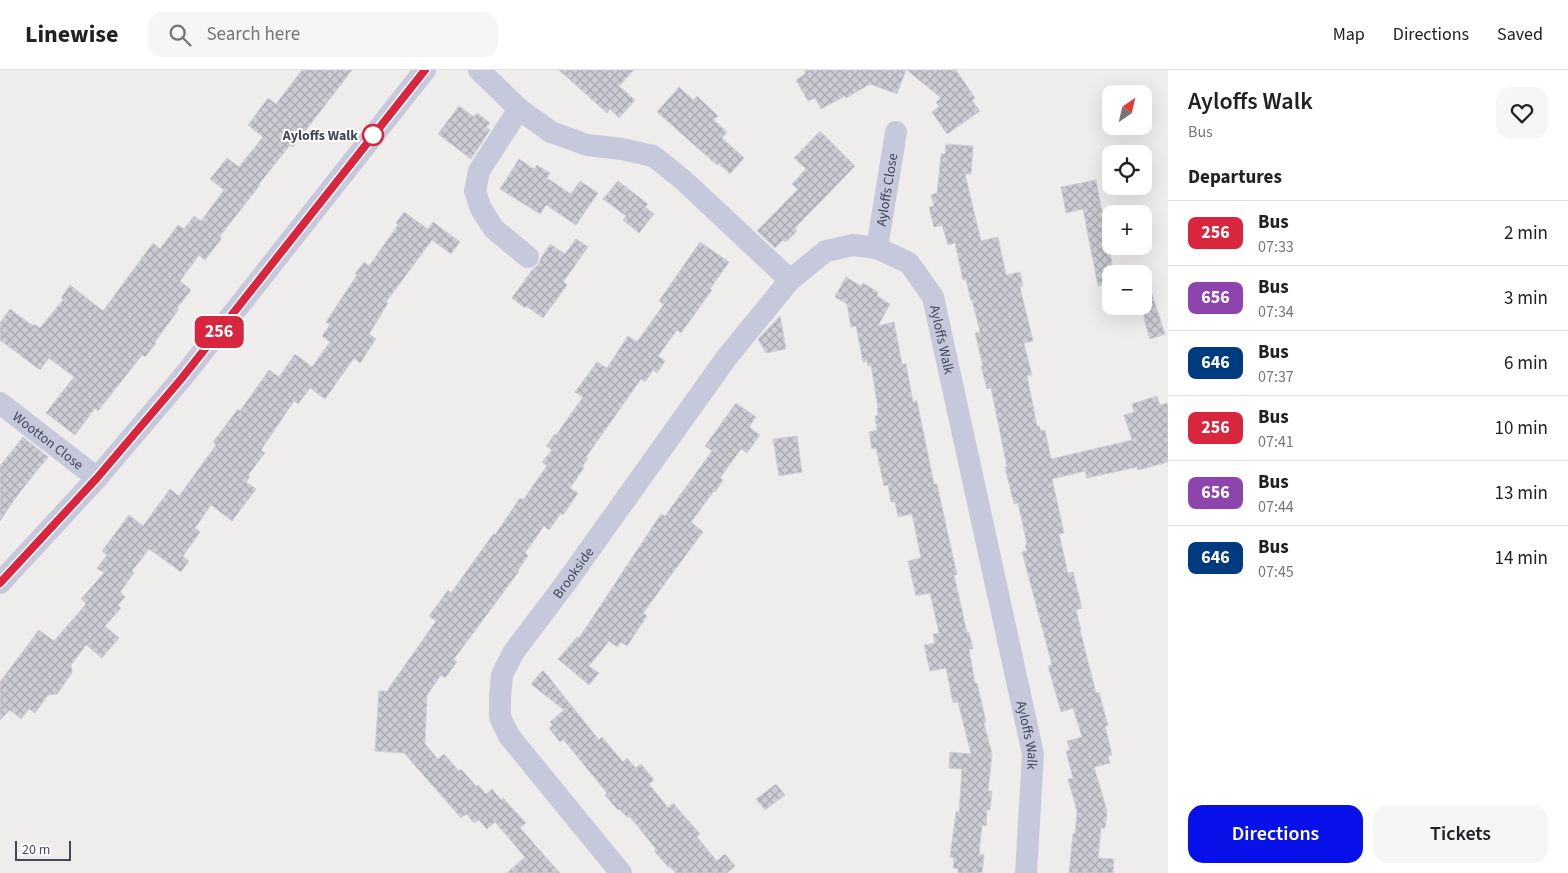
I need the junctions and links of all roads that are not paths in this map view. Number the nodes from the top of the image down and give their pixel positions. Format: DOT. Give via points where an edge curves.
graph roads {
  1 [pos="426,70"];
  2 [pos="479,70"];
  3 [pos="519,109"];
  4 [pos="896,132"];
  5 [pos="877,248"];
  6 [pos="528,258"];
  7 [pos="790,280"];
  8 [pos="0,403"];
  9 [pos="97,478"];
  10 [pos="0,583"];
  11 [pos="621,873"];
  12 [pos="1026,873"];
  1 -- 9 [label="street" via="188,370"];
  2 -- 3 [label="street"];
  3 -- 6 [label="street" via="479,171 475,191 481,209 494,229"];
  3 -- 7 [label="street" via="551,132 569,139 653,156"];
  4 -- 5 [label="street, Ayloffs Close"];
  5 -- 7 [label="street, Ayloffs Walk" via="853,245 826,250"];
  5 -- 12 [label="street, Ayloffs Walk" via="908,263 933,296 1033,754"];
  7 -- 11 [label="street, Brookside" via="727,357 513,653 502,675 500,717 509,736"];
  8 -- 9 [label="street, Wootton Close"];
  9 -- 10 [label="street"];
}
